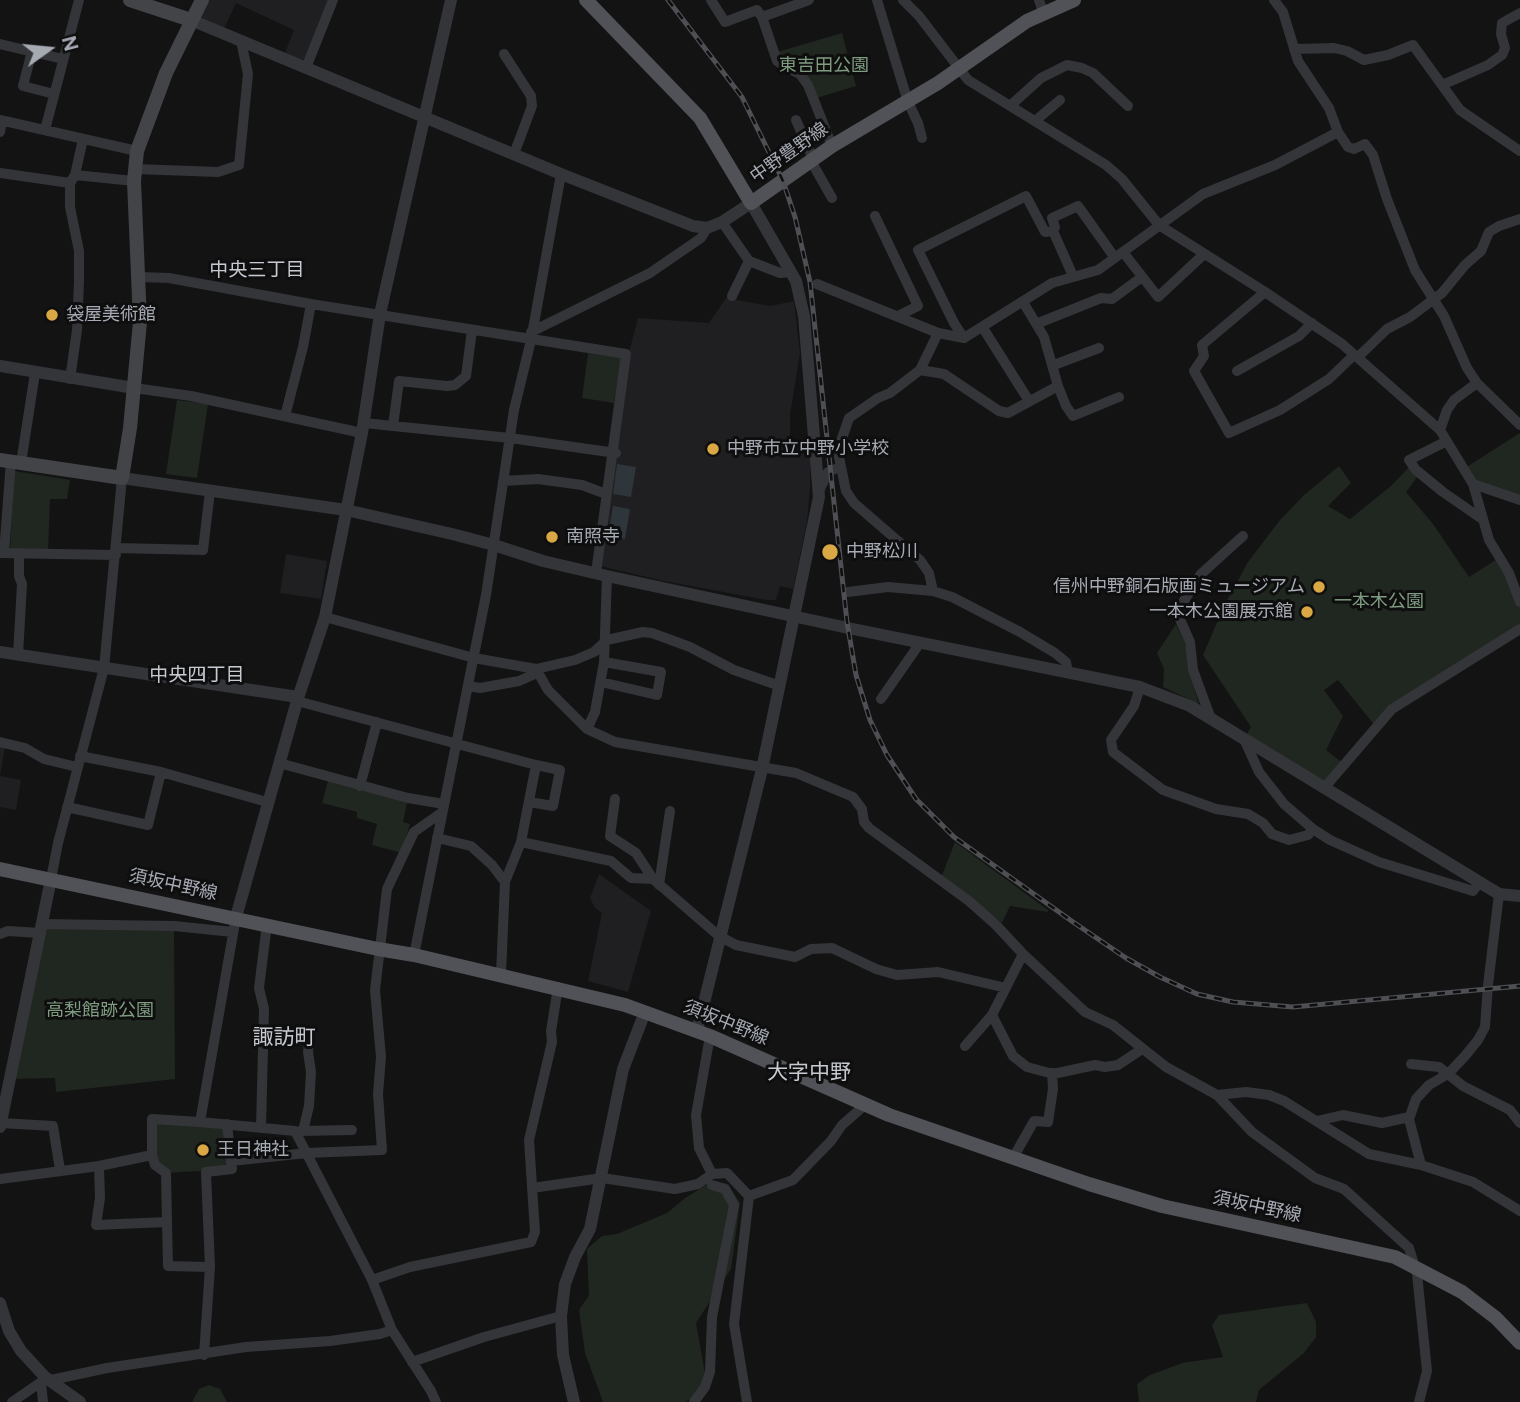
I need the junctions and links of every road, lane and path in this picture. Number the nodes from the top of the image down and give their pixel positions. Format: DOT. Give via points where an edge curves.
graph roads {
  1 [pos="79,0"];
  2 [pos="130,0"];
  3 [pos="202,0"];
  4 [pos="333,0"];
  5 [pos="451,0"];
  6 [pos="586,0"];
  7 [pos="712,0"];
  8 [pos="809,0"];
  9 [pos="877,0"];
  10 [pos="903,0"];
  11 [pos="1074,0"];
  12 [pos="1274,0"];
  13 [pos="1041,6"];
  14 [pos="1520,13"];
  15 [pos="761,17"];
  16 [pos="191,20"];
  17 [pos="241,41"];
  18 [pos="0,44"];
  19 [pos="1294,48"];
  20 [pos="32,51"];
  21 [pos="504,54"];
  22 [pos="63,59"];
  23 [pos="306,68"];
  24 [pos="958,69"];
  25 [pos="1441,85"];
  26 [pos="54,94"];
  27 [pos="1060,100"];
  28 [pos="908,102"];
  29 [pos="1010,106"];
  30 [pos="1128,106"];
  31 [pos="425,118"];
  32 [pos="1,120"];
  33 [pos="796,120"];
  34 [pos="1035,121"];
  35 [pos="45,130"];
  36 [pos="0,132"];
  37 [pos="1338,132"];
  38 [pos="922,138"];
  39 [pos="83,139"];
  40 [pos="832,146"];
  41 [pos="136,150"];
  42 [pos="1520,151"];
  43 [pos="514,154"];
  44 [pos="812,160"];
  45 [pos="0,173"];
  46 [pos="561,174"];
  47 [pos="135,175"];
  48 [pos="73,179"];
  49 [pos="832,198"];
  50 [pos="751,203"];
  51 [pos="874,216"];
  52 [pos="1520,219"];
  53 [pos="722,222"];
  54 [pos="1159,225"];
  55 [pos="707,228"];
  56 [pos="1053,231"];
  57 [pos="1203,255"];
  58 [pos="1119,256"];
  59 [pos="750,261"];
  60 [pos="791,272"];
  61 [pos="1073,276"];
  62 [pos="139,277"];
  63 [pos="1142,277"];
  64 [pos="817,284"];
  65 [pos="1265,292"];
  66 [pos="732,296"];
  67 [pos="1432,300"];
  68 [pos="1023,302"];
  69 [pos="311,304"];
  70 [pos="380,314"];
  71 [pos="898,316"];
  72 [pos="1312,323"];
  73 [pos="1036,324"];
  74 [pos="983,328"];
  75 [pos="472,330"];
  76 [pos="938,333"];
  77 [pos="531,336"];
  78 [pos="964,338"];
  79 [pos="1099,348"];
  80 [pos="1356,356"];
  81 [pos="1054,365"];
  82 [pos="0,366"];
  83 [pos="920,370"];
  84 [pos="1237,370"];
  85 [pos="36,373"];
  86 [pos="70,379"];
  87 [pos="1477,383"];
  88 [pos="1058,386"];
  89 [pos="134,388"];
  90 [pos="1119,397"];
  91 [pos="1029,401"];
  92 [pos="285,416"];
  93 [pos="1520,425"];
  94 [pos="393,426"];
  95 [pos="363,428"];
  96 [pos="1440,430"];
  97 [pos="510,438"];
  98 [pos="1445,442"];
  99 [pos="613,453"];
  100 [pos="11,461"];
  101 [pos="840,467"];
  102 [pos="122,478"];
  103 [pos="503,481"];
  104 [pos="1473,484"];
  105 [pos="210,491"];
  106 [pos="819,491"];
  107 [pos="606,494"];
  108 [pos="1520,500"];
  109 [pos="346,510"];
  110 [pos="1482,519"];
  111 [pos="1243,536"];
  112 [pos="494,545"];
  113 [pos="116,552"];
  114 [pos="2,553"];
  115 [pos="19,554"];
  116 [pos="602,575"];
  117 [pos="848,592"];
  118 [pos="933,592"];
  119 [pos="1520,601"];
  120 [pos="795,615"];
  121 [pos="325,617"];
  122 [pos="1520,629"];
  123 [pos="607,640"];
  124 [pos="920,643"];
  125 [pos="0,652"];
  126 [pos="18,655"];
  127 [pos="474,659"];
  128 [pos="604,662"];
  129 [pos="104,668"];
  130 [pos="536,671"];
  131 [pos="1068,673"];
  132 [pos="601,682"];
  133 [pos="468,686"];
  134 [pos="780,686"];
  135 [pos="1140,687"];
  136 [pos="298,699"];
  137 [pos="881,699"];
  138 [pos="1211,719"];
  139 [pos="377,722"];
  140 [pos="587,729"];
  141 [pos="1244,739"];
  142 [pos="0,742"];
  143 [pos="456,745"];
  144 [pos="80,756"];
  145 [pos="279,763"];
  146 [pos="536,765"];
  147 [pos="77,767"];
  148 [pos="762,769"];
  149 [pos="161,772"];
  150 [pos="360,786"];
  151 [pos="1325,787"];
  152 [pos="615,799"];
  153 [pos="267,802"];
  154 [pos="529,802"];
  155 [pos="67,807"];
  156 [pos="442,809"];
  157 [pos="670,811"];
  158 [pos="1313,829"];
  159 [pos="437,838"];
  160 [pos="521,842"];
  161 [pos="0,869"];
  162 [pos="51,879"];
  163 [pos="505,881"];
  164 [pos="656,882"];
  165 [pos="1479,883"];
  166 [pos="1499,894"];
  167 [pos="1520,896"];
  168 [pos="236,917"];
  169 [pos="267,924"];
  170 [pos="41,928"];
  171 [pos="233,932"];
  172 [pos="0,934"];
  173 [pos="719,936"];
  174 [pos="378,949"];
  175 [pos="1023,954"];
  176 [pos="414,955"];
  177 [pos="501,974"];
  178 [pos="558,988"];
  179 [pos="1006,988"];
  180 [pos="645,1012"];
  181 [pos="992,1015"];
  182 [pos="263,1031"];
  183 [pos="704,1033"];
  184 [pos="965,1045"];
  185 [pos="1142,1049"];
  186 [pos="1411,1064"];
  187 [pos="1052,1073"];
  188 [pos="1447,1074"];
  189 [pos="1217,1095"];
  190 [pos="865,1105"];
  191 [pos="1409,1117"];
  192 [pos="1317,1121"];
  193 [pos="200,1122"];
  194 [pos="1520,1123"];
  195 [pos="227,1124"];
  196 [pos="0,1125"];
  197 [pos="261,1128"];
  198 [pos="299,1130"];
  199 [pos="352,1130"];
  200 [pos="307,1153"];
  201 [pos="152,1155"];
  202 [pos="1013,1158"];
  203 [pos="231,1161"];
  204 [pos="1420,1165"];
  205 [pos="99,1166"];
  206 [pos="60,1170"];
  207 [pos="602,1178"];
  208 [pos="0,1179"];
  209 [pos="712,1180"];
  210 [pos="531,1188"];
  211 [pos="749,1196"];
  212 [pos="1520,1211"];
  213 [pos="167,1222"];
  214 [pos="1415,1266"];
  215 [pos="210,1267"];
  216 [pos="372,1279"];
  217 [pos="0,1303"];
  218 [pos="561,1317"];
  219 [pos="392,1330"];
  220 [pos="1520,1343"];
  221 [pos="204,1355"];
  222 [pos="412,1362"];
  223 [pos="46,1380"];
  224 [pos="12,1402"];
  225 [pos="43,1402"];
  226 [pos="80,1402"];
  227 [pos="436,1402"];
  228 [pos="574,1402"];
  229 [pos="694,1402"];
  230 [pos="747,1402"];
  231 [pos="1419,1402"];
  1 -- 22 [label="street"];
  2 -- 16 [label="main road"];
  3 -- 16 [label="main road"];
  4 -- 23 [label="street"];
  5 -- 31 [label="street"];
  6 -- 50 [label="main road, 中野豊野線" via="700,118"];
  7 -- 15 [label="street" via="725,22 757,10"];
  8 -- 15 [label="street"];
  9 -- 28 [label="street"];
  10 -- 24 [label="street"];
  11 -- 13 [label="main road, 中野豊野線"];
  12 -- 19 [label="street" via="1283,12"];
  13 -- 24 [label="main road, 中野豊野線"];
  14 -- 25 [label="street" via="1502,23 1503,55"];
  15 -- 40 [label="street" via="776,61 800,74"];
  16 -- 17 [label="street"];
  16 -- 41 [label="main road"];
  17 -- 23 [label="street"];
  17 -- 47 [label="street" via="248,74 239,165 218,172"];
  18 -- 20 [label="street"];
  19 -- 25 [label="street" via="1334,48 1364,60 1413,45"];
  19 -- 37 [label="street"];
  20 -- 22 [label="street"];
  20 -- 26 [label="street" via="23,86"];
  21 -- 43 [label="street" via="531,96 532,106"];
  22 -- 26 [label="street"];
  23 -- 31 [label="street"];
  24 -- 28 [label="main road, 中野豊野線"];
  24 -- 29 [label="street"];
  25 -- 42 [label="street" via="1460,110"];
  26 -- 35 [label="street"];
  27 -- 34 [label="street"];
  28 -- 38 [label="street"];
  28 -- 40 [label="main road, 中野豊野線"];
  29 -- 30 [label="street" via="1041,78 1067,65 1093,73"];
  29 -- 34 [label="street"];
  31 -- 43 [label="street"];
  31 -- 70 [label="street"];
  32 -- 35 [label="street"];
  32 -- 36 [label="street"];
  33 -- 44 [label="street"];
  34 -- 54 [label="street" via="1106,165"];
  35 -- 39 [label="street"];
  37 -- 54 [label="street" via="1275,165 1203,194"];
  37 -- 67 [label="street" via="1348,146 1354,149 1365,144 1373,155 1406,247"];
  39 -- 41 [label="street"];
  39 -- 48 [label="street"];
  40 -- 44 [label="main road, 中野豊野線"];
  41 -- 47 [label="main road"];
  43 -- 46 [label="street"];
  44 -- 49 [label="street"];
  44 -- 50 [label="main road, 中野豊野線"];
  45 -- 48 [label="street"];
  46 -- 55 [label="street"];
  46 -- 77 [label="street"];
  47 -- 48 [label="street"];
  47 -- 62 [label="main road"];
  48 -- 86 [label="street" via="70,207 79,271"];
  50 -- 53 [label="street"];
  50 -- 60 [label="street"];
  51 -- 71 [label="street" via="918,306"];
  52 -- 67 [label="street" via="1489,232 1481,251"];
  53 -- 55 [label="street"];
  53 -- 59 [label="street"];
  54 -- 57 [label="street"];
  54 -- 58 [label="street"];
  55 -- 77 [label="street" via="701,238 650,273"];
  56 -- 58 [label="street" via="1052,218 1078,206"];
  56 -- 61 [label="street"];
  56 -- 78 [label="street" via="1045,232 1026,196 918,250"];
  57 -- 63 [label="street" via="1158,297"];
  57 -- 65 [label="street"];
  58 -- 61 [label="street" via="1098,270"];
  58 -- 63 [label="street"];
  59 -- 60 [label="street" via="780,273"];
  59 -- 66 [label="street"];
  60 -- 106 [label="street" via="804,316"];
  61 -- 68 [label="street"];
  62 -- 69 [label="street" via="169,278"];
  62 -- 89 [label="main road"];
  63 -- 73 [label="street" via="1112,299 1101,298"];
  64 -- 71 [label="street"];
  65 -- 72 [label="street"];
  65 -- 80 [label="street" via="1202,345 1204,356 1194,371 1229,433 1280,410"];
  67 -- 80 [label="street"];
  67 -- 87 [label="street"];
  68 -- 73 [label="street"];
  68 -- 74 [label="street"];
  69 -- 70 [label="street"];
  69 -- 92 [label="street"];
  70 -- 75 [label="street"];
  70 -- 95 [label="street"];
  71 -- 76 [label="street"];
  72 -- 80 [label="street"];
  72 -- 84 [label="street" via="1299,336"];
  73 -- 81 [label="street"];
  74 -- 78 [label="street"];
  74 -- 91 [label="street"];
  75 -- 77 [label="street"];
  75 -- 94 [label="street" via="466,376 447,386 399,381"];
  76 -- 78 [label="street"];
  76 -- 83 [label="street"];
  77 -- 97 [label="street"];
  77 -- 99 [label="street" via="626,354"];
  79 -- 81 [label="street"];
  80 -- 96 [label="street"];
  81 -- 88 [label="street"];
  82 -- 85 [label="street"];
  83 -- 91 [label="street" via="944,374 999,411 1008,413"];
  83 -- 101 [label="street" via="849,418 840,444"];
  85 -- 86 [label="street"];
  85 -- 100 [label="street"];
  86 -- 89 [label="street"];
  87 -- 93 [label="street"];
  87 -- 96 [label="street" via="1454,400"];
  88 -- 90 [label="street" via="1073,416"];
  88 -- 91 [label="street"];
  89 -- 92 [label="street"];
  89 -- 102 [label="main road"];
  92 -- 95 [label="street"];
  94 -- 95 [label="street"];
  94 -- 97 [label="street"];
  95 -- 109 [label="street"];
  96 -- 98 [label="street"];
  97 -- 99 [label="street"];
  97 -- 103 [label="street"];
  98 -- 104 [label="street"];
  98 -- 110 [label="street" via="1409,460 1443,492"];
  99 -- 107 [label="street"];
  100 -- 102 [label="main road"];
  100 -- 114 [label="street"];
  101 -- 106 [label="street" via="828,472"];
  101 -- 118 [label="street" via="854,503 920,560"];
  102 -- 105 [label="street"];
  102 -- 113 [label="street"];
  103 -- 107 [label="street" via="538,478"];
  103 -- 112 [label="street"];
  104 -- 108 [label="street"];
  104 -- 110 [label="street"];
  105 -- 109 [label="street"];
  105 -- 113 [label="street" via="203,550"];
  106 -- 120 [label="street"];
  107 -- 116 [label="street"];
  109 -- 112 [label="street"];
  109 -- 121 [label="street"];
  110 -- 119 [label="street"];
  111 -- 138 [label="street" via="1201,574 1180,607 1193,670"];
  112 -- 116 [label="street"];
  112 -- 127 [label="street"];
  113 -- 115 [label="street"];
  113 -- 129 [label="street"];
  114 -- 115 [label="street"];
  115 -- 126 [label="street"];
  116 -- 120 [label="street"];
  116 -- 123 [label="street"];
  117 -- 118 [label="street" via="888,587"];
  118 -- 131 [label="street" via="1020,632 1066,662"];
  120 -- 124 [label="street"];
  120 -- 134 [label="street"];
  121 -- 127 [label="street"];
  121 -- 136 [label="street"];
  122 -- 151 [label="street" via="1392,709"];
  123 -- 128 [label="street"];
  123 -- 130 [label="street" via="584,657"];
  123 -- 134 [label="street" via="652,633"];
  124 -- 131 [label="street"];
  124 -- 137 [label="street"];
  125 -- 126 [label="street"];
  126 -- 129 [label="street"];
  127 -- 130 [label="street"];
  127 -- 133 [label="street"];
  128 -- 132 [label="street"];
  128 -- 132 [label="street" via="661,672 657,695"];
  129 -- 136 [label="street"];
  129 -- 144 [label="street"];
  130 -- 133 [label="street" via="519,681"];
  130 -- 140 [label="street" via="548,690"];
  131 -- 135 [label="street"];
  132 -- 140 [label="street"];
  133 -- 143 [label="street"];
  134 -- 148 [label="street"];
  135 -- 138 [label="street"];
  135 -- 158 [label="street" via="1134,706 1111,740 1113,752 1163,790 1216,809 1248,814 1272,834 1289,840"];
  136 -- 139 [label="street"];
  136 -- 145 [label="street"];
  138 -- 141 [label="street"];
  139 -- 143 [label="street"];
  139 -- 150 [label="street"];
  140 -- 148 [label="street" via="615,742"];
  141 -- 151 [label="street"];
  141 -- 158 [label="street" via="1259,772 1284,804"];
  142 -- 147 [label="street"];
  143 -- 146 [label="street"];
  143 -- 156 [label="street"];
  144 -- 147 [label="street"];
  144 -- 149 [label="street"];
  145 -- 150 [label="street"];
  145 -- 153 [label="street"];
  146 -- 154 [label="street"];
  146 -- 154 [label="street" via="560,771 554,806"];
  147 -- 155 [label="street"];
  148 -- 173 [label="street"];
  148 -- 175 [label="street" via="796,773 853,797 869,828 969,901"];
  149 -- 153 [label="street"];
  149 -- 155 [label="street" via="148,825"];
  150 -- 156 [label="street"];
  151 -- 165 [label="street"];
  152 -- 164 [label="street" via="610,836 636,853"];
  153 -- 168 [label="street"];
  154 -- 160 [label="street"];
  155 -- 162 [label="street"];
  156 -- 159 [label="street"];
  156 -- 174 [label="street" via="414,832 387,889"];
  157 -- 164 [label="street"];
  158 -- 165 [label="street" via="1343,848 1379,862 1473,891"];
  159 -- 163 [label="street" via="471,846"];
  159 -- 176 [label="street"];
  160 -- 163 [label="street"];
  160 -- 164 [label="street" via="611,861 631,878"];
  161 -- 162 [label="main road, 須坂中野線"];
  162 -- 168 [label="main road, 須坂中野線"];
  162 -- 170 [label="street"];
  163 -- 177 [label="street"];
  164 -- 173 [label="street"];
  165 -- 166 [label="street"];
  166 -- 167 [label="street"];
  166 -- 188 [label="street" via="1485,1027"];
  168 -- 169 [label="main road, 須坂中野線"];
  168 -- 171 [label="street"];
  169 -- 174 [label="main road, 須坂中野線"];
  169 -- 182 [label="street" via="259,988"];
  170 -- 171 [label="street" via="174,926"];
  170 -- 172 [label="street"];
  170 -- 196 [label="street"];
  171 -- 193 [label="street"];
  173 -- 179 [label="street" via="736,945 795,957 811,949 832,948 897,975 938,972"];
  173 -- 183 [label="street"];
  174 -- 176 [label="main road, 須坂中野線"];
  174 -- 200 [label="street" via="375,1004 382,1150"];
  175 -- 179 [label="street"];
  175 -- 185 [label="street" via="1085,1012 1113,1025"];
  176 -- 177 [label="main road, 須坂中野線"];
  177 -- 178 [label="main road, 須坂中野線"];
  178 -- 180 [label="main road, 須坂中野線"];
  178 -- 210 [label="street" via="552,1042 529,1140"];
  179 -- 181 [label="street"];
  180 -- 183 [label="main road, 須坂中野線"];
  180 -- 207 [label="street" via="623,1069"];
  181 -- 184 [label="street"];
  181 -- 187 [label="street" via="1013,1056 1027,1067"];
  182 -- 197 [label="street"];
  182 -- 198 [label="street" via="310,1035 309,1106"];
  183 -- 190 [label="main road, 須坂中野線"];
  183 -- 209 [label="street" via="696,1115 699,1148"];
  185 -- 187 [label="street" via="1118,1065"];
  185 -- 189 [label="street"];
  186 -- 188 [label="street" via="1440,1067"];
  187 -- 202 [label="street" via="1048,1122 1034,1121"];
  188 -- 191 [label="street" via="1429,1085"];
  188 -- 194 [label="street" via="1510,1110"];
  189 -- 192 [label="street" via="1269,1095"];
  189 -- 214 [label="street" via="1252,1132 1315,1178 1344,1189 1409,1248"];
  190 -- 202 [label="main road, 須坂中野線"];
  190 -- 211 [label="street" via="793,1180"];
  191 -- 192 [label="street" via="1382,1123 1343,1115"];
  191 -- 204 [label="street"];
  192 -- 204 [label="street" via="1369,1154"];
  193 -- 195 [label="street"];
  193 -- 201 [label="street" via="152,1119"];
  195 -- 197 [label="street"];
  195 -- 203 [label="street"];
  196 -- 206 [label="street" via="53,1126"];
  197 -- 198 [label="street"];
  198 -- 199 [label="street"];
  198 -- 200 [label="street"];
  200 -- 203 [label="street"];
  200 -- 216 [label="street"];
  201 -- 205 [label="street"];
  201 -- 213 [label="street" via="155,1165 166,1173"];
  202 -- 214 [label="main road, 須坂中野線" via="1162,1206 1395,1257"];
  203 -- 215 [label="street" via="232,1169 206,1172"];
  204 -- 212 [label="street" via="1473,1182"];
  205 -- 206 [label="street"];
  205 -- 213 [label="street" via="96,1226"];
  206 -- 208 [label="street"];
  207 -- 209 [label="street" via="676,1189"];
  207 -- 210 [label="street"];
  207 -- 218 [label="street" via="590,1229 565,1284"];
  209 -- 211 [label="street" via="727,1173"];
  209 -- 229 [label="street" via="726,1189 734,1205 712,1317 710,1372"];
  210 -- 216 [label="street" via="531,1242"];
  211 -- 230 [label="street" via="734,1324"];
  213 -- 215 [label="street" via="168,1266"];
  214 -- 220 [label="main road, 須坂中野線" via="1462,1292"];
  214 -- 231 [label="street" via="1427,1371"];
  215 -- 221 [label="street"];
  216 -- 219 [label="street"];
  217 -- 223 [label="street" via="21,1352"];
  218 -- 222 [label="street"];
  218 -- 228 [label="street" via="563,1355"];
  219 -- 221 [label="street"];
  219 -- 222 [label="street"];
  221 -- 223 [label="street"];
  222 -- 227 [label="street"];
  223 -- 224 [label="street"];
  223 -- 225 [label="street"];
  223 -- 226 [label="street"];
}
